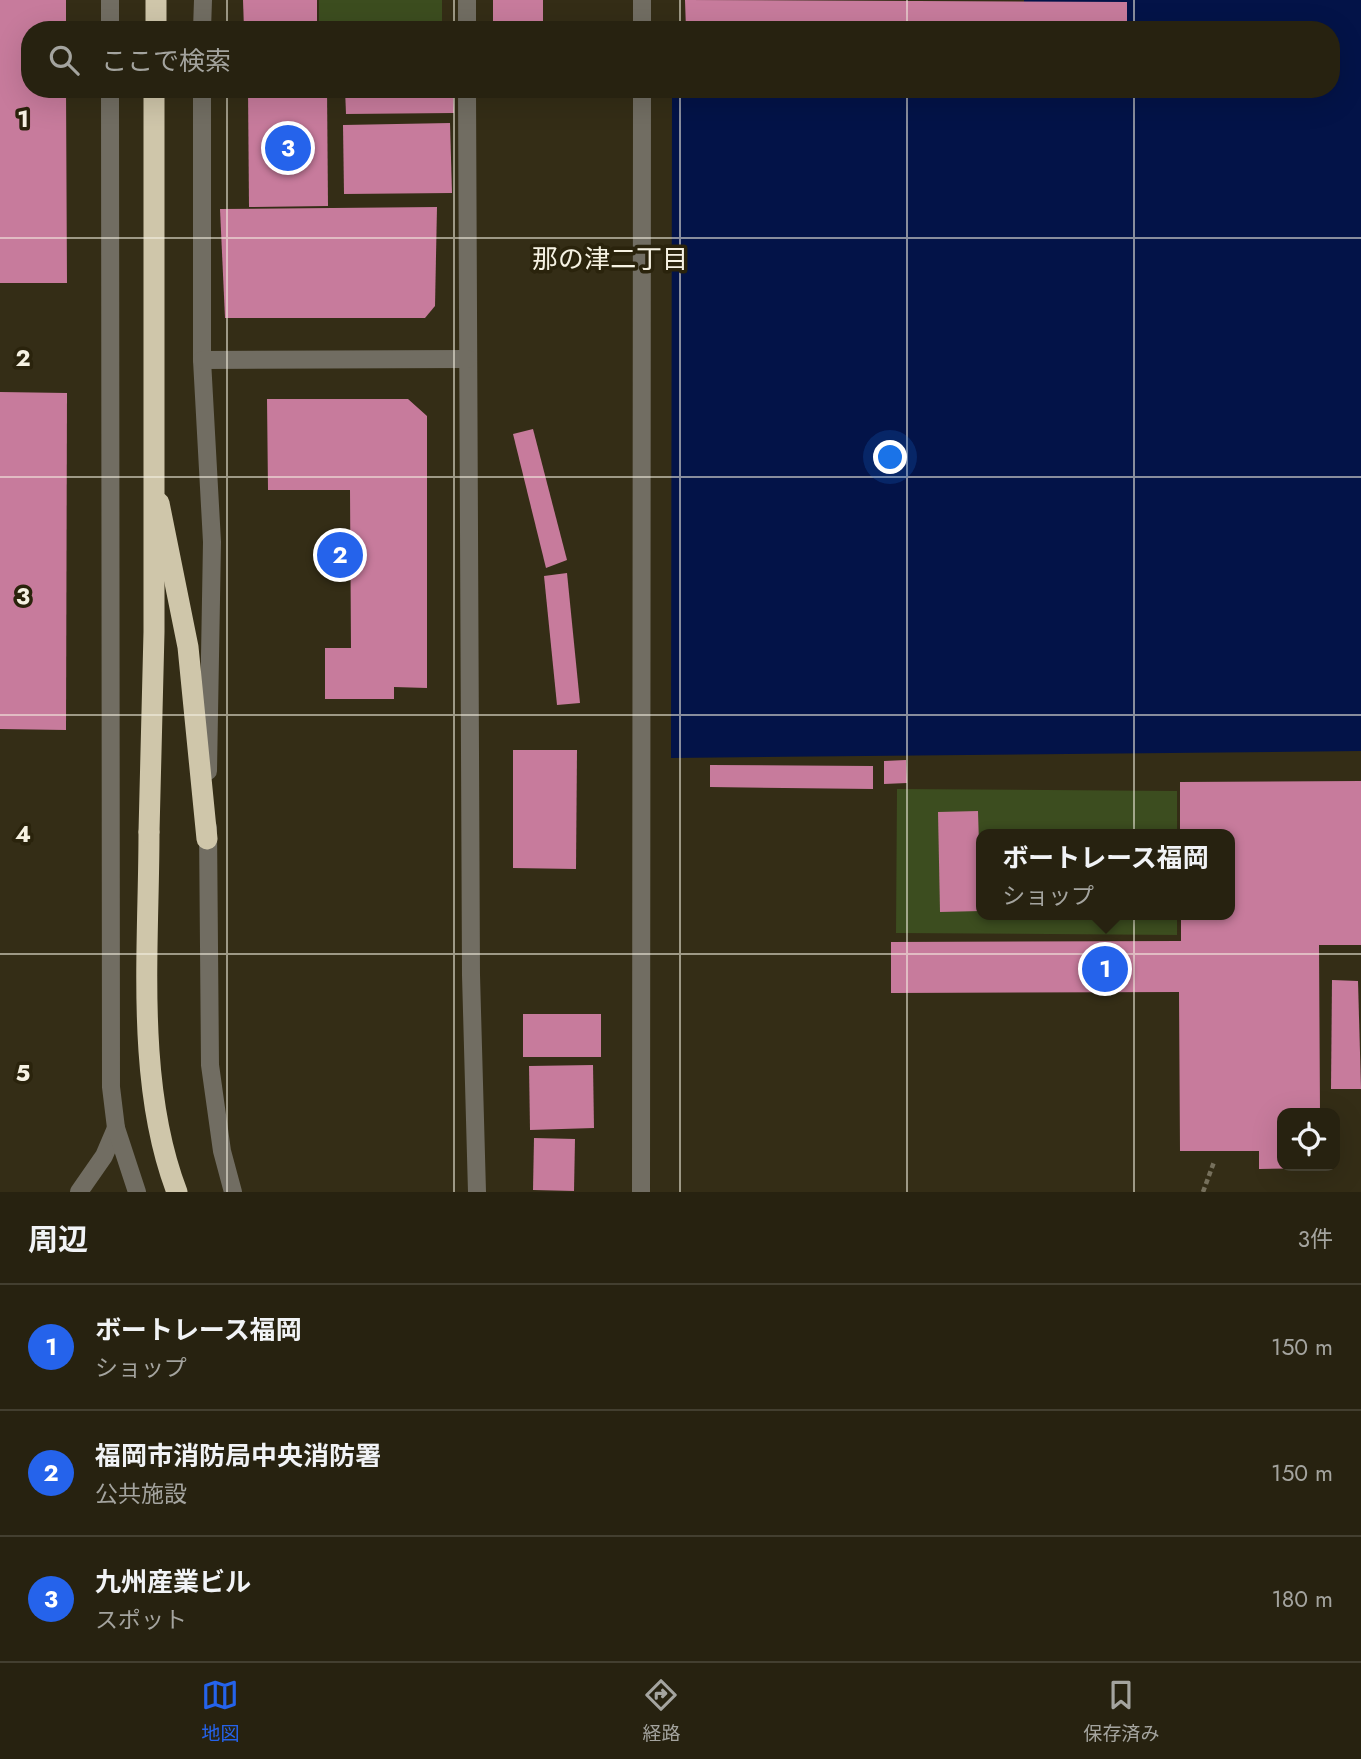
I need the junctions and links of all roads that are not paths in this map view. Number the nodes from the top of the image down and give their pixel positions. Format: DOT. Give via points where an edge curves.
graph roads {
  1 [pos="110,0"];
  2 [pos="155,0"];
  3 [pos="202,0"];
  4 [pos="467,0"];
  5 [pos="642,0"];
  6 [pos="110,21"];
  7 [pos="155,21"];
  8 [pos="202,21"];
  9 [pos="467,21"];
  10 [pos="642,21"];
  11 [pos="110,98"];
  12 [pos="155,98"];
  13 [pos="155,98"];
  14 [pos="202,98"];
  15 [pos="467,98"];
  16 [pos="642,98"];
  17 [pos="468,359"];
  18 [pos="202,360"];
  19 [pos="208,839"];
  20 [pos="116,1128"];
  21 [pos="79,1192"];
  22 [pos="137,1192"];
  23 [pos="177,1192"];
  24 [pos="233,1192"];
  25 [pos="477,1192"];
  26 [pos="642,1192"];
  1 -- 6 [label="street"];
  2 -- 7 [label="highway"];
  3 -- 8 [label="street"];
  4 -- 9 [label="street"];
  5 -- 10 [label="street"];
  11 -- 20 [label="street" via="110,986"];
  12 -- 19 [label="highway, bridge" via="150,456 188,647"];
  13 -- 23 [label="highway, bridge" via="149,1034 161,1143"];
  14 -- 18 [label="street"];
  15 -- 17 [label="street"];
  16 -- 26 [label="street"];
  17 -- 18 [label="street"];
  17 -- 25 [label="street" via="471,975"];
  18 -- 19 [label="street" via="212,542"];
  19 -- 24 [label="street" via="211,1065 222,1151"];
  20 -- 21 [label="street" via="104,1156"];
  20 -- 22 [label="street"];
}
